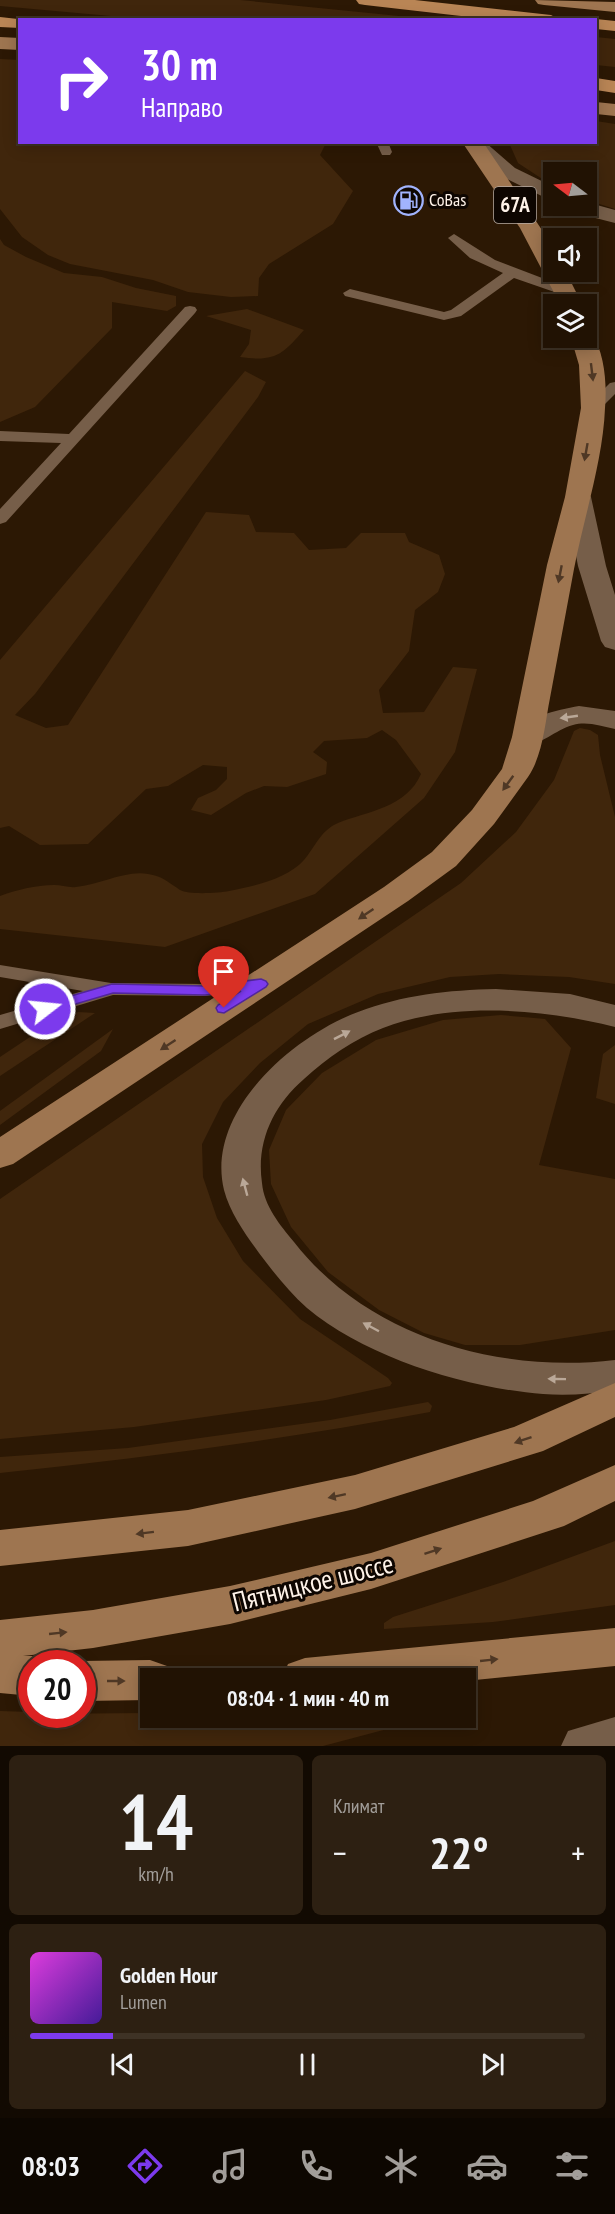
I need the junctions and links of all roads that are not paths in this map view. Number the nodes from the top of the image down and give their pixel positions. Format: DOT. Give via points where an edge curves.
graph roads {
  1 [pos="364,0"];
  2 [pos="549,0"];
  3 [pos="615,8"];
  4 [pos="532,18"];
  5 [pos="0,21"];
  6 [pos="18,23"];
  7 [pos="597,24"];
  8 [pos="615,26"];
  9 [pos="0,43"];
  10 [pos="18,44"];
  11 [pos="597,84"];
  12 [pos="615,87"];
  13 [pos="597,108"];
  14 [pos="615,110"];
  15 [pos="474,144"];
  16 [pos="474,144"];
  17 [pos="543,190"];
  18 [pos="597,212"];
  19 [pos="615,217"];
  20 [pos="454,238"];
  21 [pos="543,250"];
  22 [pos="513,272"];
  23 [pos="350,293"];
  24 [pos="560,294"];
  25 [pos="190,310"];
  26 [pos="587,348"];
  27 [pos="615,386"];
  28 [pos="593,408"];
  29 [pos="0,436"];
  30 [pos="73,439"];
  31 [pos="578,497"];
  32 [pos="0,519"];
  33 [pos="615,641"];
  34 [pos="615,720"];
  35 [pos="527,737"];
  36 [pos="0,971"];
  37 [pos="261,984"];
  38 [pos="112,989"];
  39 [pos="615,1016"];
  40 [pos="0,1022"];
  41 [pos="0,1155"];
  42 [pos="615,1376"];
  43 [pos="615,1399"];
  44 [pos="615,1482"];
  45 [pos="0,1548"];
  46 [pos="0,1639"];
  47 [pos="610,1648"];
  48 [pos="407,1668"];
  49 [pos="0,1673"];
  50 [pos="18,1675"];
  51 [pos="140,1680"];
  52 [pos="96,1681"];
  53 [pos="615,1737"];
  54 [pos="585,1746"];
  1 -- 4 [label="highway"];
  2 -- 3 [label="main road"];
  5 -- 6 [label="highway"];
  7 -- 8 [label="highway"];
  9 -- 10 [label="main road"];
  11 -- 12 [label="highway"];
  13 -- 14 [label="main road"];
  15 -- 17 [label="main road" via="507,172"];
  16 -- 21 [label="main road, 67A"];
  18 -- 19 [label="main road"];
  20 -- 22 [label="lane" via="489,262"];
  22 -- 23 [label="lane" via="456,314 444,316"];
  22 -- 24 [label="lane"];
  25 -- 30 [label="lane"];
  26 -- 28 [label="main road, one-way"];
  27 -- 28 [label="lane"];
  28 -- 31 [label="main road, one-way"];
  29 -- 30 [label="lane"];
  30 -- 32 [label="lane"];
  31 -- 33 [label="main road" via="592,566"];
  31 -- 35 [label="main road, one-way"];
  34 -- 35 [label="main road, one-way" via="569,716 556,719"];
  35 -- 37 [label="main road, one-way" via="517,770 483,817 444,859"];
  36 -- 38 [label="lane"];
  37 -- 38 [label="lane" via="205,990"];
  37 -- 41 [label="main road, one-way"];
  38 -- 40 [label="lane"];
  42 -- 39 [label="main road, one-way" via="554,1379 505,1374 415,1350 336,1308 297,1275 260,1227 242,1184 243,1143 258,1108 282,1078 321,1046 372,1020 435,1005 500,1000 571,1005"];
  43 -- 45 [label="main road, one-way" via="528,1438 355,1492 188,1528"];
  46 -- 44 [label="main road, Пятницкое шоссе, one-way" via="93,1629 219,1607 371,1571 548,1514"];
  48 -- 47 [label="main road, one-way"];
  49 -- 50 [label="main road"];
  52 -- 51 [label="main road, one-way"];
  53 -- 54 [label="main road"];
}
